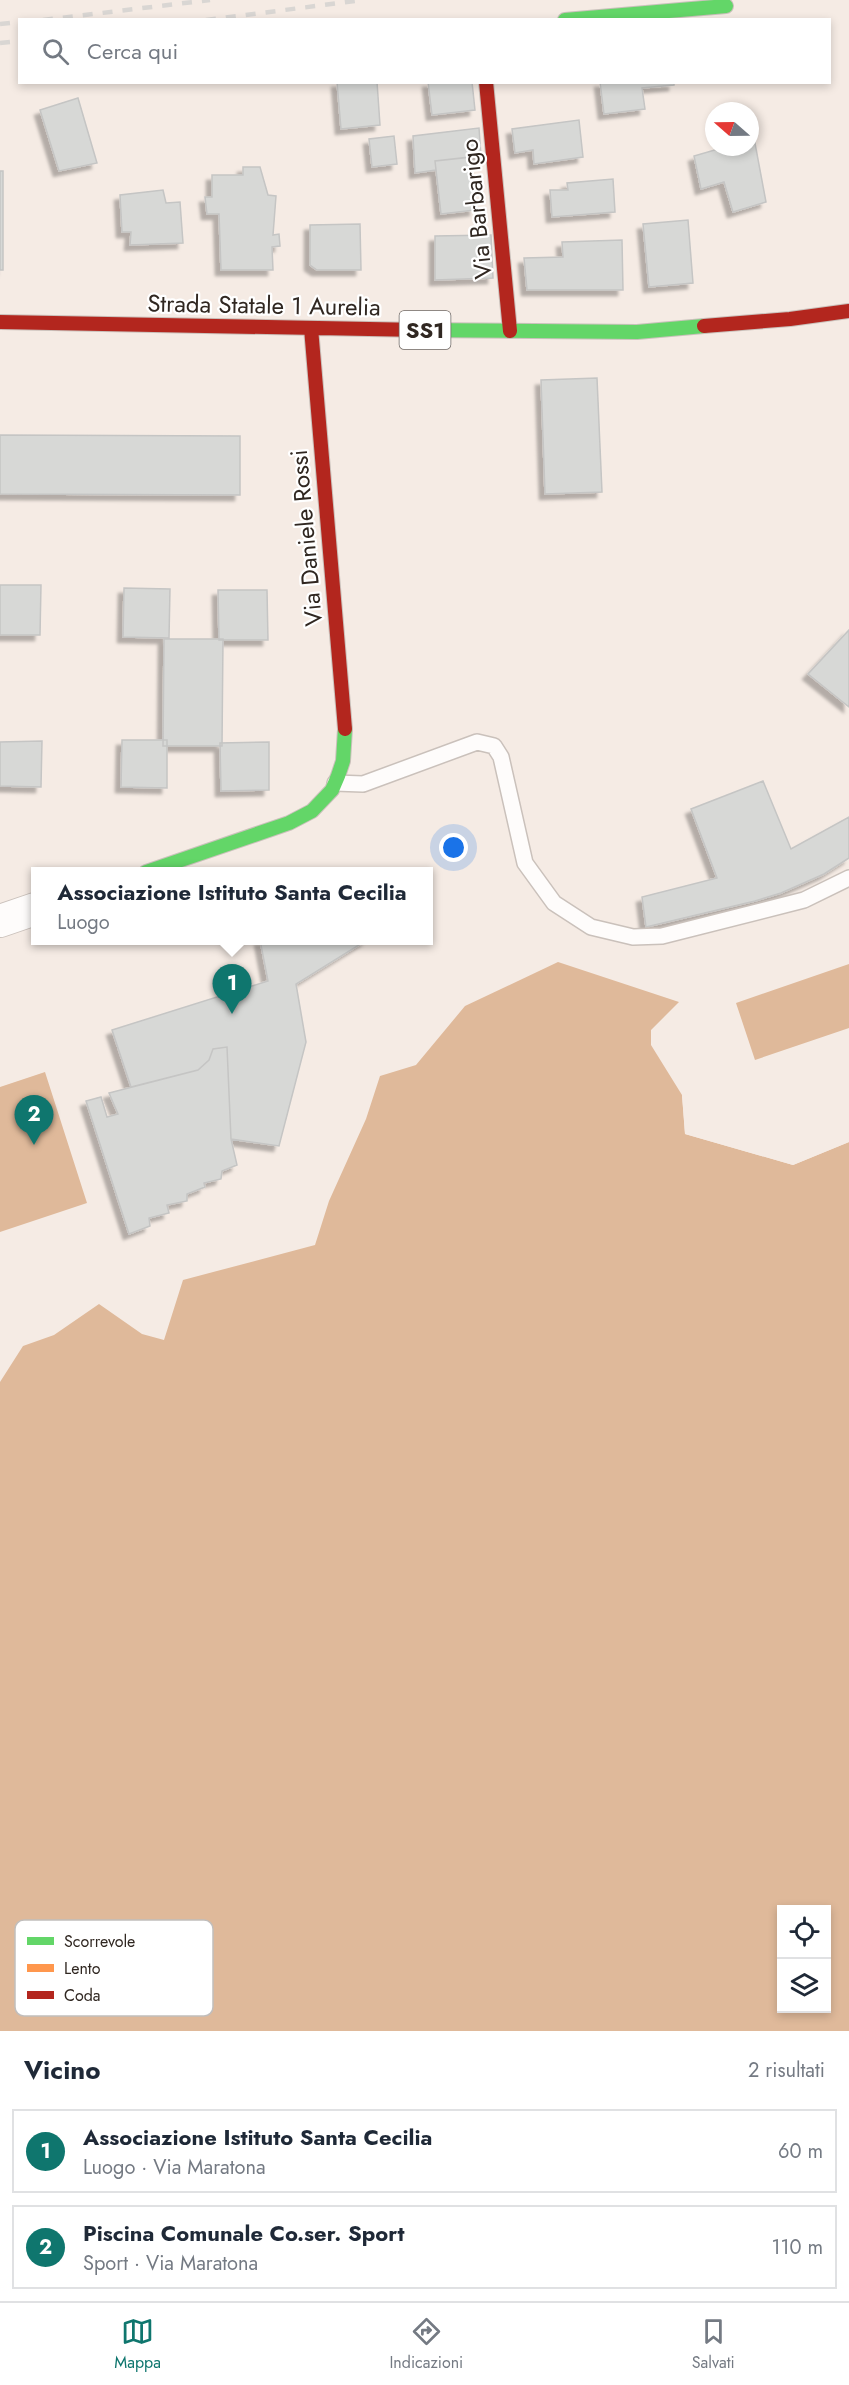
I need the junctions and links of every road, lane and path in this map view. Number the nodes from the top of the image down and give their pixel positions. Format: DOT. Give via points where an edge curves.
graph roads {
  1 [pos="726,6"];
  2 [pos="588,18"];
  3 [pos="486,84"];
  4 [pos="849,310"];
  5 [pos="0,322"];
  6 [pos="311,328"];
  7 [pos="510,331"];
  8 [pos="335,783"];
  9 [pos="160,867"];
  10 [pos="849,878"];
  11 [pos="31,911"];
  12 [pos="0,921"];
  1 -- 2 [label="street"];
  3 -- 7 [label="street, Via Barbarigo"];
  4 -- 7 [label="street, Strada Statale 1 Aurelia / SS1" via="637,332"];
  5 -- 6 [label="street, Strada Statale 1 Aurelia / SS1"];
  6 -- 7 [label="street, Strada Statale 1 Aurelia / SS1"];
  6 -- 8 [label="street, Via Daniele Rossi" via="344,745"];
  8 -- 9 [label="street" via="322,802 299,818"];
  8 -- 10 [label="lane" via="363,784 477,742 494,746 501,757 525,863 554,903 591,927 633,937 662,936 804,900"];
  11 -- 12 [label="street"];
}
